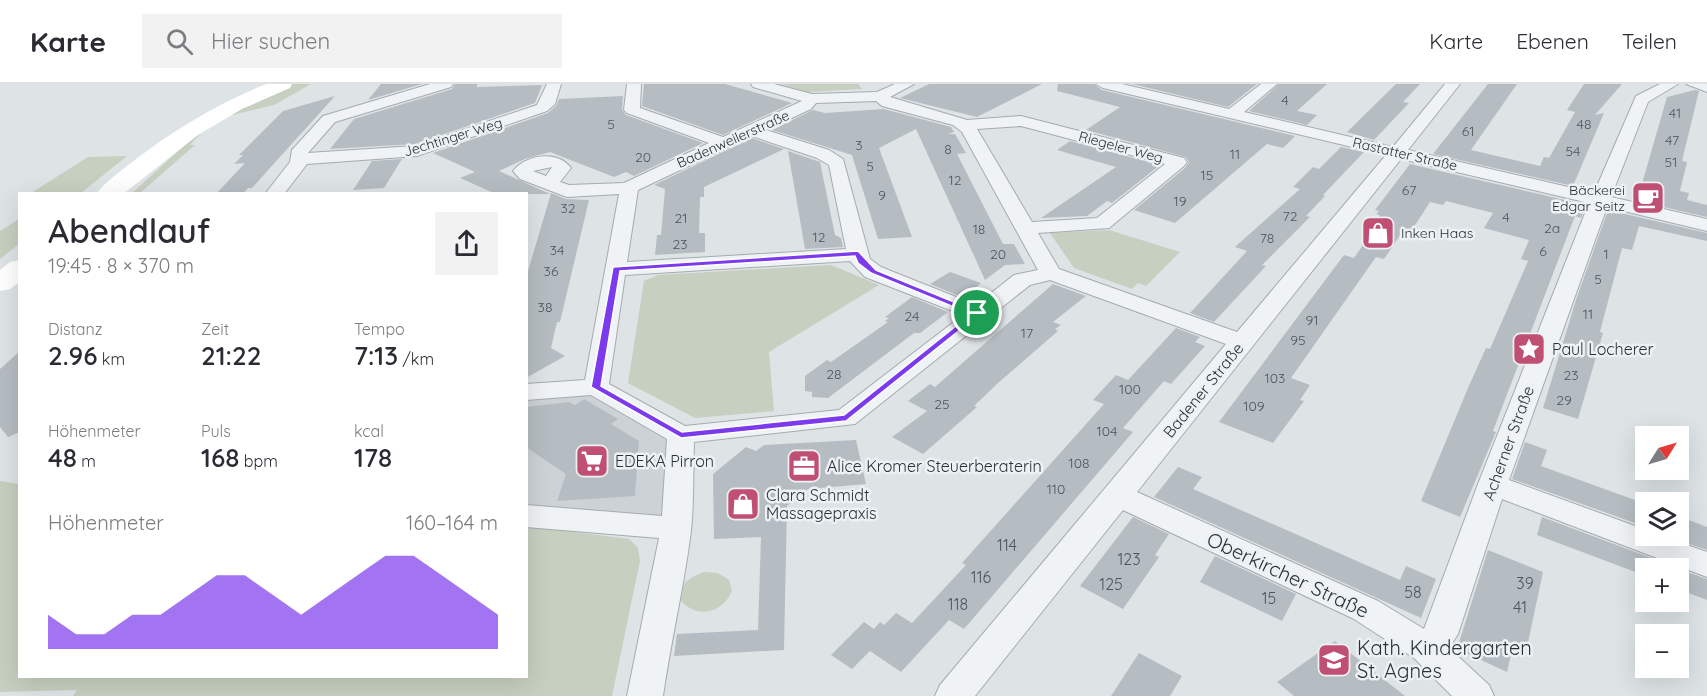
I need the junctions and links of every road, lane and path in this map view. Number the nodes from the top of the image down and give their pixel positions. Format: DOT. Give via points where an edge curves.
graph roads {
  1 [pos="283,84"];
  2 [pos="446,84"];
  3 [pos="554,84"];
  4 [pos="634,84"];
  5 [pos="758,84"];
  6 [pos="907,84"];
  7 [pos="1103,84"];
  8 [pos="1270,84"];
  9 [pos="1453,84"];
  10 [pos="1671,84"];
  11 [pos="1693,84"];
  12 [pos="1707,88"];
  13 [pos="880,96"];
  14 [pos="811,99"];
  15 [pos="1233,114"];
  16 [pos="965,125"];
  17 [pos="752,131"];
  18 [pos="182,135"];
  19 [pos="723,143"];
  20 [pos="1397,153"];
  21 [pos="299,159"];
  22 [pos="549,184"];
  23 [pos="629,188"];
  24 [pos="110,192"];
  25 [pos="127,192"];
  26 [pos="276,192"];
  27 [pos="1599,200"];
  28 [pos="1707,225"];
  29 [pos="1026,228"];
  30 [pos="858,254"];
  31 [pos="616,269"];
  32 [pos="18,270"];
  33 [pos="1051,273"];
  34 [pos="0,283"];
  35 [pos="18,284"];
  36 [pos="0,298"];
  37 [pos="977,313"];
  38 [pos="1242,342"];
  39 [pos="596,387"];
  40 [pos="528,392"];
  41 [pos="681,435"];
  42 [pos="1492,484"];
  43 [pos="1118,495"];
  44 [pos="528,516"];
  45 [pos="676,528"];
  46 [pos="1707,565"];
  47 [pos="1426,648"];
  48 [pos="645,696"];
  49 [pos="952,696"];
  50 [pos="1476,696"];
  1 -- 18 [label="main road" via="222,111"];
  2 -- 21 [label="street" via="329,119 298,154"];
  3 -- 21 [label="street, Jechtinger Weg" via="542,108 417,152"];
  4 -- 19 [label="street" via="632,111"];
  5 -- 14 [label="street"];
  6 -- 13 [label="street"];
  7 -- 15 [label="street, Rastatter Straße"];
  8 -- 15 [label="street"];
  9 -- 20 [label="street, Badener Straße"];
  10 -- 27 [label="street, Acherner Straße" via="1641,99"];
  11 -- 12 [label="street"];
  13 -- 14 [label="street"];
  13 -- 16 [label="street" via="887,103"];
  14 -- 17 [label="street, Badenweilerstraße" via="806,106"];
  15 -- 20 [label="street, Rastatter Straße"];
  16 -- 29 [label="street"];
  16 -- 29 [label="street, Riegeler Weg" via="1012,117 1178,162 1102,224"];
  17 -- 19 [label="street, Badenweilerstraße"];
  17 -- 30 [label="street" via="823,154 837,163"];
  18 -- 24 [label="main road"];
  18 -- 25 [label="main road"];
  19 -- 23 [label="street, Badenweilerstraße"];
  20 -- 27 [label="street, Rastatter Straße"];
  20 -- 38 [label="street, Badener Straße"];
  21 -- 26 [label="street"];
  22 -- 23 [label="street, Badenweilerstraße" via="567,191"];
  23 -- 31 [label="street"];
  27 -- 28 [label="street, Rastatter Straße"];
  27 -- 42 [label="street, Acherner Straße"];
  29 -- 33 [label="street"];
  30 -- 31 [label="street"];
  30 -- 37 [label="street" via="873,272"];
  31 -- 39 [label="street"];
  32 -- 34 [label="main road"];
  33 -- 37 [label="street" via="1022,280"];
  33 -- 38 [label="street"];
  35 -- 36 [label="main road"];
  37 -- 41 [label="street" via="846,418"];
  38 -- 43 [label="street, Badener Straße"];
  39 -- 40 [label="street"];
  39 -- 41 [label="street"];
  41 -- 45 [label="street"];
  42 -- 46 [label="street"];
  42 -- 47 [label="street, Acherner Straße" via="1442,634"];
  43 -- 47 [label="street, Oberkircher Straße" via="1366,610"];
  43 -- 49 [label="street, Badener Straße"];
  44 -- 45 [label="street"];
  45 -- 48 [label="street"];
  47 -- 50 [label="street, Oberkircher Straße"];
}
